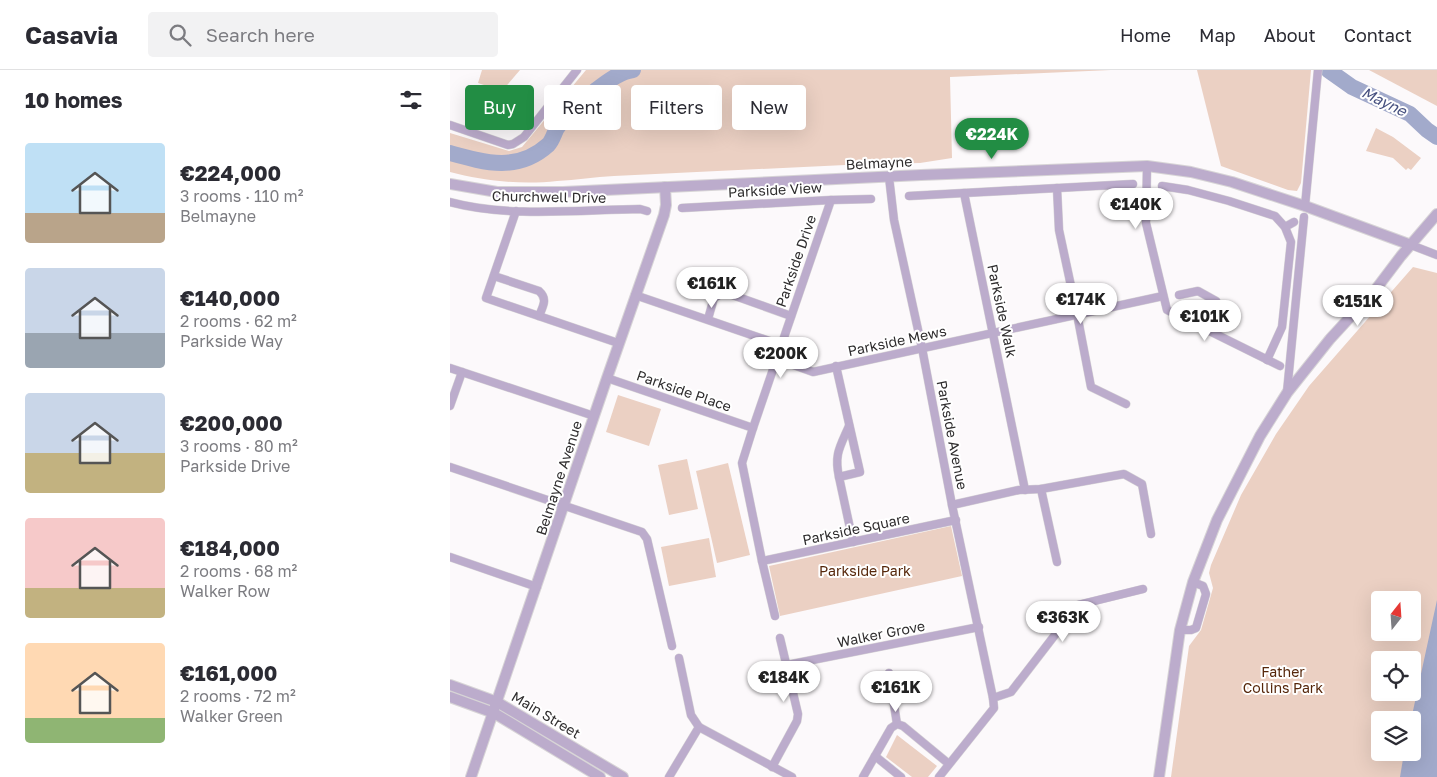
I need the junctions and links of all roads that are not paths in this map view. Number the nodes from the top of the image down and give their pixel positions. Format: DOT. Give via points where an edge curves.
graph roads {
  1 [pos="577,70"];
  2 [pos="1318,70"];
  3 [pos="450,125"];
  4 [pos="1146,166"];
  5 [pos="890,177"];
  6 [pos="450,184"];
  7 [pos="1133,184"];
  8 [pos="1162,186"];
  9 [pos="665,187"];
  10 [pos="1057,188"];
  11 [pos="964,192"];
  12 [pos="909,196"];
  13 [pos="871,199"];
  14 [pos="831,200"];
  15 [pos="450,202"];
  16 [pos="1305,206"];
  17 [pos="682,208"];
  18 [pos="516,211"];
  19 [pos="647,211"];
  20 [pos="1437,214"];
  21 [pos="1304,217"];
  22 [pos="1294,222"];
  23 [pos="1285,227"];
  24 [pos="1411,245"];
  25 [pos="1437,256"];
  26 [pos="494,276"];
  27 [pos="1162,293"];
  28 [pos="635,295"];
  29 [pos="1179,295"];
  30 [pos="1077,314"];
  31 [pos="539,316"];
  32 [pos="791,316"];
  33 [pos="708,319"];
  34 [pos="1203,328"];
  35 [pos="994,332"];
  36 [pos="618,343"];
  37 [pos="782,345"];
  38 [pos="922,348"];
  39 [pos="777,359"];
  40 [pos="1266,360"];
  41 [pos="836,366"];
  42 [pos="1280,366"];
  43 [pos="450,368"];
  44 [pos="462,372"];
  45 [pos="607,378"];
  46 [pos="1287,393"];
  47 [pos="1126,404"];
  48 [pos="450,406"];
  49 [pos="594,416"];
  50 [pos="849,426"];
  51 [pos="753,428"];
  52 [pos="450,467"];
  53 [pos="839,476"];
  54 [pos="1042,489"];
  55 [pos="1025,490"];
  56 [pos="952,505"];
  57 [pos="564,506"];
  58 [pos="956,520"];
  59 [pos="1151,534"];
  60 [pos="854,542"];
  61 [pos="450,557"];
  62 [pos="762,561"];
  63 [pos="1057,562"];
  64 [pos="1193,582"];
  65 [pos="537,587"];
  66 [pos="1143,590"];
  67 [pos="775,616"];
  68 [pos="979,627"];
  69 [pos="1180,630"];
  70 [pos="780,638"];
  71 [pos="672,646"];
  72 [pos="679,658"];
  73 [pos="787,665"];
  74 [pos="889,673"];
  75 [pos="450,685"];
  76 [pos="450,697"];
  77 [pos="993,698"];
  78 [pos="498,702"];
  79 [pos="494,713"];
  80 [pos="897,724"];
  81 [pos="699,727"];
  82 [pos="875,756"];
  83 [pos="949,764"];
  84 [pos="772,767"];
  85 [pos="471,777"];
  86 [pos="600,777"];
  87 [pos="623,777"];
  88 [pos="669,777"];
  89 [pos="792,777"];
  90 [pos="863,777"];
  91 [pos="901,777"];
  92 [pos="939,777"];
  93 [pos="1159,777"];
  1 -- 3 [label="street" via="524,137 512,144"];
  2 -- 16 [label="street"];
  4 -- 5 [label="street, Belmayne"];
  4 -- 16 [label="street, Belmayne" via="1232,182"];
  4 -- 27 [label="street" via="1146,223"];
  5 -- 9 [label="street, Belmayne"];
  5 -- 38 [label="street, Parkside Avenue" via="894,220"];
  6 -- 9 [label="street, Belmayne" via="519,193"];
  7 -- 10 [label="street"];
  8 -- 23 [label="street" via="1202,193 1275,216"];
  9 -- 28 [label="street, Belmayne Avenue" via="664,215"];
  10 -- 11 [label="street"];
  10 -- 30 [label="street" via="1059,230"];
  11 -- 12 [label="street"];
  11 -- 35 [label="street, Parkside Walk"];
  13 -- 14 [label="street, Parkside View"];
  14 -- 17 [label="street, Parkside View"];
  14 -- 32 [label="street, Parkside Drive"];
  15 -- 18 [label="street, Churchwell Drive"];
  16 -- 24 [label="street, Belmayne"];
  18 -- 19 [label="street, Churchwell Drive"];
  18 -- 26 [label="street"];
  20 -- 24 [label="street"];
  21 -- 46 [label="street"];
  22 -- 23 [label="street"];
  23 -- 40 [label="street" via="1291,242 1282,327"];
  24 -- 25 [label="street"];
  24 -- 46 [label="street"];
  26 -- 31 [label="street" via="539,290 545,300"];
  26 -- 31 [label="street" via="486,298"];
  27 -- 30 [label="street, Parkside Mews"];
  27 -- 34 [label="street" via="1167,310"];
  28 -- 33 [label="street"];
  28 -- 36 [label="street, Belmayne Avenue"];
  29 -- 34 [label="street" via="1198,291 1216,301"];
  30 -- 35 [label="street, Parkside Mews"];
  30 -- 47 [label="street" via="1091,387"];
  31 -- 36 [label="street"];
  32 -- 33 [label="street" via="724,292 714,298"];
  32 -- 37 [label="street, Parkside Drive"];
  33 -- 37 [label="street"];
  34 -- 40 [label="street"];
  35 -- 38 [label="street, Parkside Mews"];
  35 -- 55 [label="street, Parkside Walk"];
  36 -- 45 [label="street, Belmayne Avenue"];
  37 -- 39 [label="street, Parkside Drive"];
  38 -- 41 [label="street, Parkside Mews"];
  38 -- 56 [label="street, Parkside Avenue"];
  39 -- 41 [label="street, Parkside Mews" via="813,372"];
  39 -- 51 [label="street, Parkside Drive"];
  40 -- 42 [label="street"];
  41 -- 50 [label="street"];
  43 -- 44 [label="street"];
  44 -- 48 [label="street"];
  44 -- 49 [label="street"];
  45 -- 49 [label="street, Belmayne Avenue"];
  45 -- 51 [label="street, Parkside Place"];
  46 -- 64 [label="street" via="1260,436 1217,520"];
  49 -- 57 [label="street, Belmayne Avenue"];
  50 -- 53 [label="street" via="836,462"];
  50 -- 53 [label="street" via="860,472"];
  51 -- 62 [label="street, Parkside Drive" via="742,463"];
  52 -- 57 [label="street"];
  53 -- 60 [label="street"];
  54 -- 55 [label="street"];
  54 -- 59 [label="street" via="1124,474 1142,484"];
  54 -- 63 [label="street"];
  55 -- 56 [label="street"];
  56 -- 58 [label="street, Parkside Avenue"];
  57 -- 65 [label="street, Belmayne Avenue"];
  57 -- 71 [label="street" via="642,532 647,539"];
  58 -- 60 [label="street, Parkside Square"];
  58 -- 68 [label="street, Parkside Avenue"];
  60 -- 62 [label="street, Parkside Square"];
  61 -- 65 [label="street"];
  62 -- 67 [label="street, Parkside Drive"];
  64 -- 69 [label="street"];
  64 -- 69 [label="street" via="1203,586 1206,594 1196,628"];
  65 -- 78 [label="street, Belmayne Avenue"];
  66 -- 77 [label="street" via="1078,605 1011,692"];
  68 -- 73 [label="street, Walker Grove"];
  68 -- 77 [label="street, Parkside Avenue"];
  69 -- 93 [label="street"];
  70 -- 73 [label="street"];
  72 -- 81 [label="street" via="692,716"];
  73 -- 84 [label="street" via="798,714"];
  74 -- 80 [label="street"];
  75 -- 78 [label="street, Main Street"];
  76 -- 79 [label="street, Main Street"];
  77 -- 83 [label="street" via="994,708"];
  78 -- 79 [label="street, Belmayne Avenue"];
  78 -- 87 [label="street, Main Street"];
  79 -- 85 [label="street, Belmayne Avenue"];
  79 -- 86 [label="street, Main Street"];
  80 -- 82 [label="street" via="891,728"];
  80 -- 83 [label="street"];
  81 -- 84 [label="street"];
  81 -- 88 [label="street"];
  82 -- 90 [label="street"];
  82 -- 91 [label="street"];
  83 -- 92 [label="street"];
  84 -- 89 [label="street"];
}
